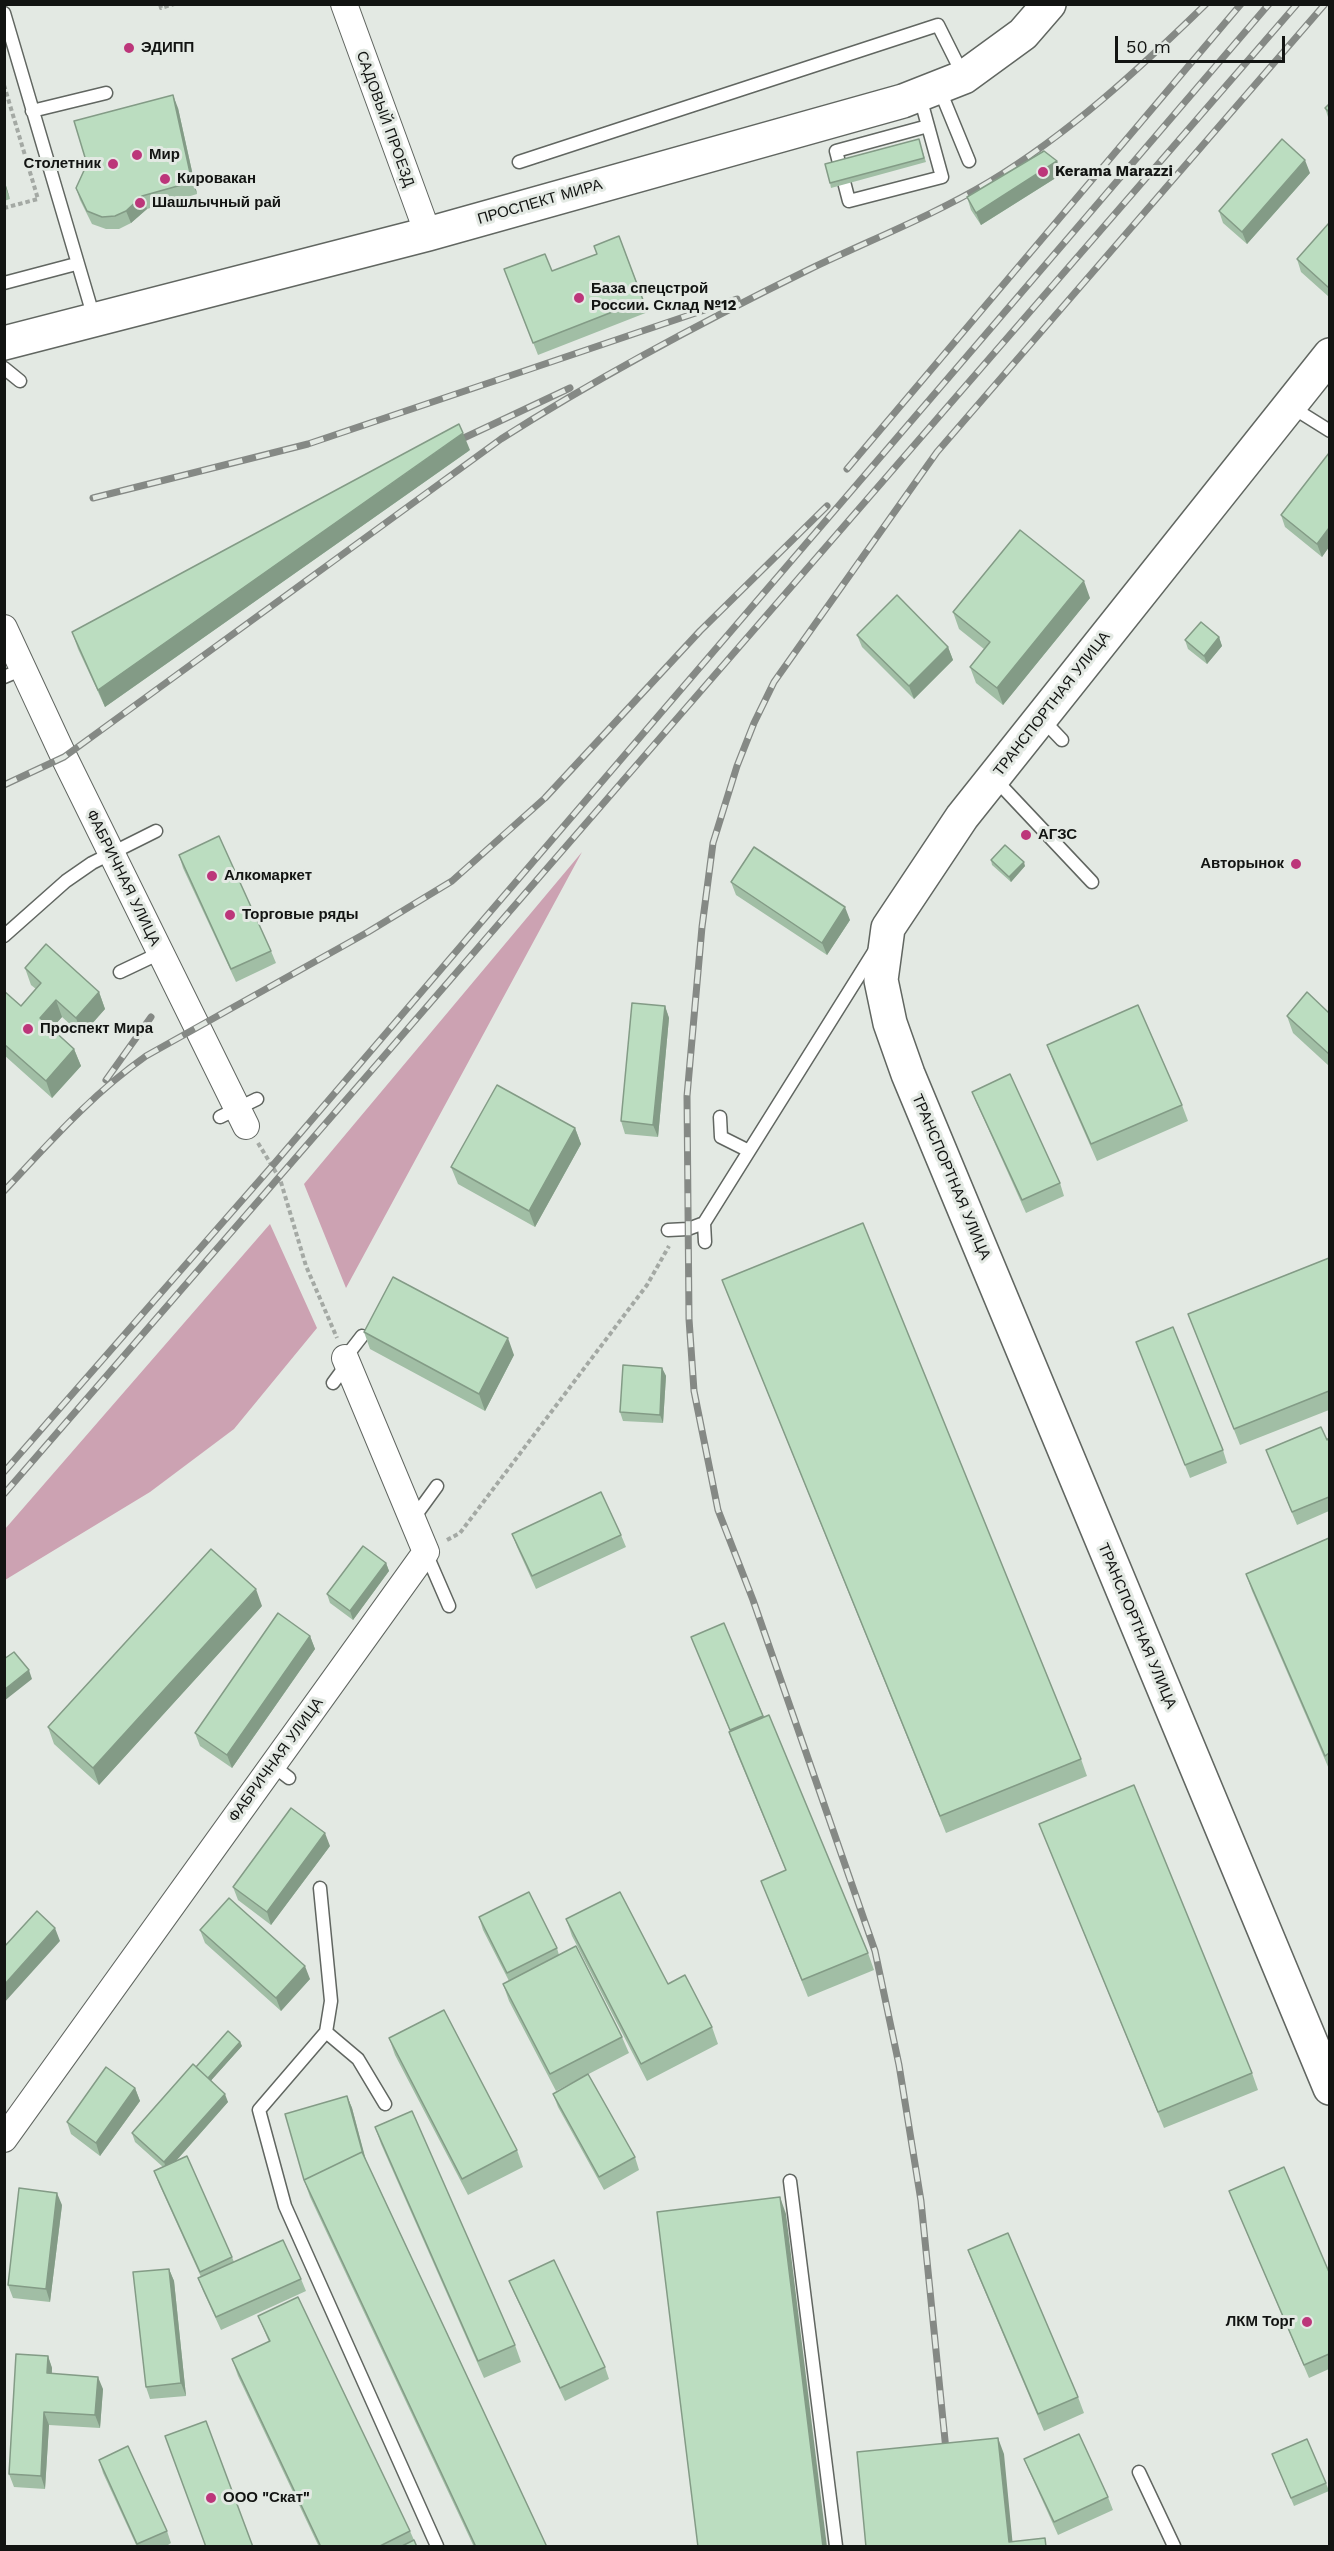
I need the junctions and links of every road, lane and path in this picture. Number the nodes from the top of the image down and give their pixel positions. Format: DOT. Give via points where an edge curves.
graph roads {
  1 [pos="160,4"];
  2 [pos="174,4"];
  3 [pos="344,4"];
  4 [pos="1048,4"];
  5 [pos="4,13"];
  6 [pos="4,85"];
  7 [pos="940,86"];
  8 [pos="106,93"];
  9 [pos="32,111"];
  10 [pos="928,126"];
  11 [pos="969,161"];
  12 [pos="519,162"];
  13 [pos="4,208"];
  14 [pos="428,234"];
  15 [pos="76,264"];
  16 [pos="4,283"];
  17 [pos="94,318"];
  18 [pos="4,343"];
  19 [pos="1329,355"];
  20 [pos="4,368"];
  21 [pos="20,381"];
  22 [pos="1290,405"];
  23 [pos="1329,431"];
  24 [pos="4,628"];
  25 [pos="14,673"];
  26 [pos="994,778"];
  27 [pos="156,831"];
  28 [pos="111,852"];
  29 [pos="1092,882"];
  30 [pos="888,928"];
  31 [pos="4,936"];
  32 [pos="160,953"];
  33 [pos="120,972"];
  34 [pos="240,1113"];
  35 [pos="720,1117"];
  36 [pos="749,1151"];
  37 [pos="704,1223"];
  38 [pos="670,1230"];
  39 [pos="705,1242"];
  40 [pos="362,1336"];
  41 [pos="342,1368"];
  42 [pos="437,1486"];
  43 [pos="413,1520"];
  44 [pos="426,1552"];
  45 [pos="449,1606"];
  46 [pos="320,1887"];
  47 [pos="326,2032"];
  48 [pos="1329,2088"];
  49 [pos="385,2104"];
  50 [pos="4,2139"];
  51 [pos="790,2181"];
  52 [pos="1139,2472"];
  53 [pos="436,2547"];
  54 [pos="836,2547"];
  55 [pos="1174,2547"];
  1 -- 2 [label="path" via="161,8"];
  3 -- 14 [label="street, САДОВЫЙ ПРОЕЗД"];
  4 -- 7 [label="street, ПРОСПЕКТ МИРА" via="1023,34"];
  5 -- 9 [label="lane"];
  6 -- 13 [label="path" via="38,199"];
  7 -- 10 [label="lane"];
  7 -- 11 [label="lane"];
  7 -- 12 [label="lane" via="938,25"];
  7 -- 14 [label="street, ПРОСПЕКТ МИРА" via="629,183"];
  8 -- 9 [label="lane"];
  9 -- 15 [label="lane"];
  10 -- 10 [label="lane" via="942,177 849,201 836,151"];
  14 -- 17 [label="street, ПРОСПЕКТ МИРА"];
  15 -- 16 [label="lane"];
  15 -- 17 [label="lane"];
  17 -- 18 [label="street, ПРОСПЕКТ МИРА"];
  19 -- 22 [label="street, ТРАНСПОРТНАЯ УЛИЦА"];
  20 -- 21 [label="lane"];
  22 -- 23 [label="lane"];
  22 -- 26 [label="street, ТРАНСПОРТНАЯ УЛИЦА" via="1046,723"];
  24 -- 25 [label="street, ФАБРИЧНАЯ УЛИЦА"];
  25 -- 28 [label="street, ФАБРИЧНАЯ УЛИЦА"];
  26 -- 29 [label="lane"];
  26 -- 30 [label="street, ТРАНСПОРТНАЯ УЛИЦА"];
  27 -- 28 [label="lane"];
  28 -- 31 [label="lane" via="66,881"];
  28 -- 32 [label="street, ФАБРИЧНАЯ УЛИЦА"];
  30 -- 36 [label="lane"];
  30 -- 48 [label="street, ТРАНСПОРТНАЯ УЛИЦА" via="881,980 890,1023 908,1074"];
  32 -- 33 [label="lane"];
  32 -- 34 [label="street, ФАБРИЧНАЯ УЛИЦА"];
  34 -- 41 [label="path" via="280,1179"];
  35 -- 36 [label="lane" via="721,1137"];
  36 -- 37 [label="lane"];
  37 -- 38 [label="lane"];
  37 -- 39 [label="lane"];
  38 -- 44 [label="path" via="668,1248 646,1285 460,1533"];
  40 -- 41 [label="lane"];
  41 -- 43 [label="street"];
  42 -- 43 [label="lane"];
  43 -- 44 [label="street"];
  44 -- 45 [label="lane"];
  44 -- 50 [label="street, ФАБРИЧНАЯ УЛИЦА" via="281,1772"];
  46 -- 47 [label="lane" via="332,2001"];
  47 -- 49 [label="lane" via="358,2059"];
  47 -- 53 [label="lane" via="259,2110 285,2206"];
  51 -- 54 [label="lane"];
  52 -- 55 [label="lane"];
}
